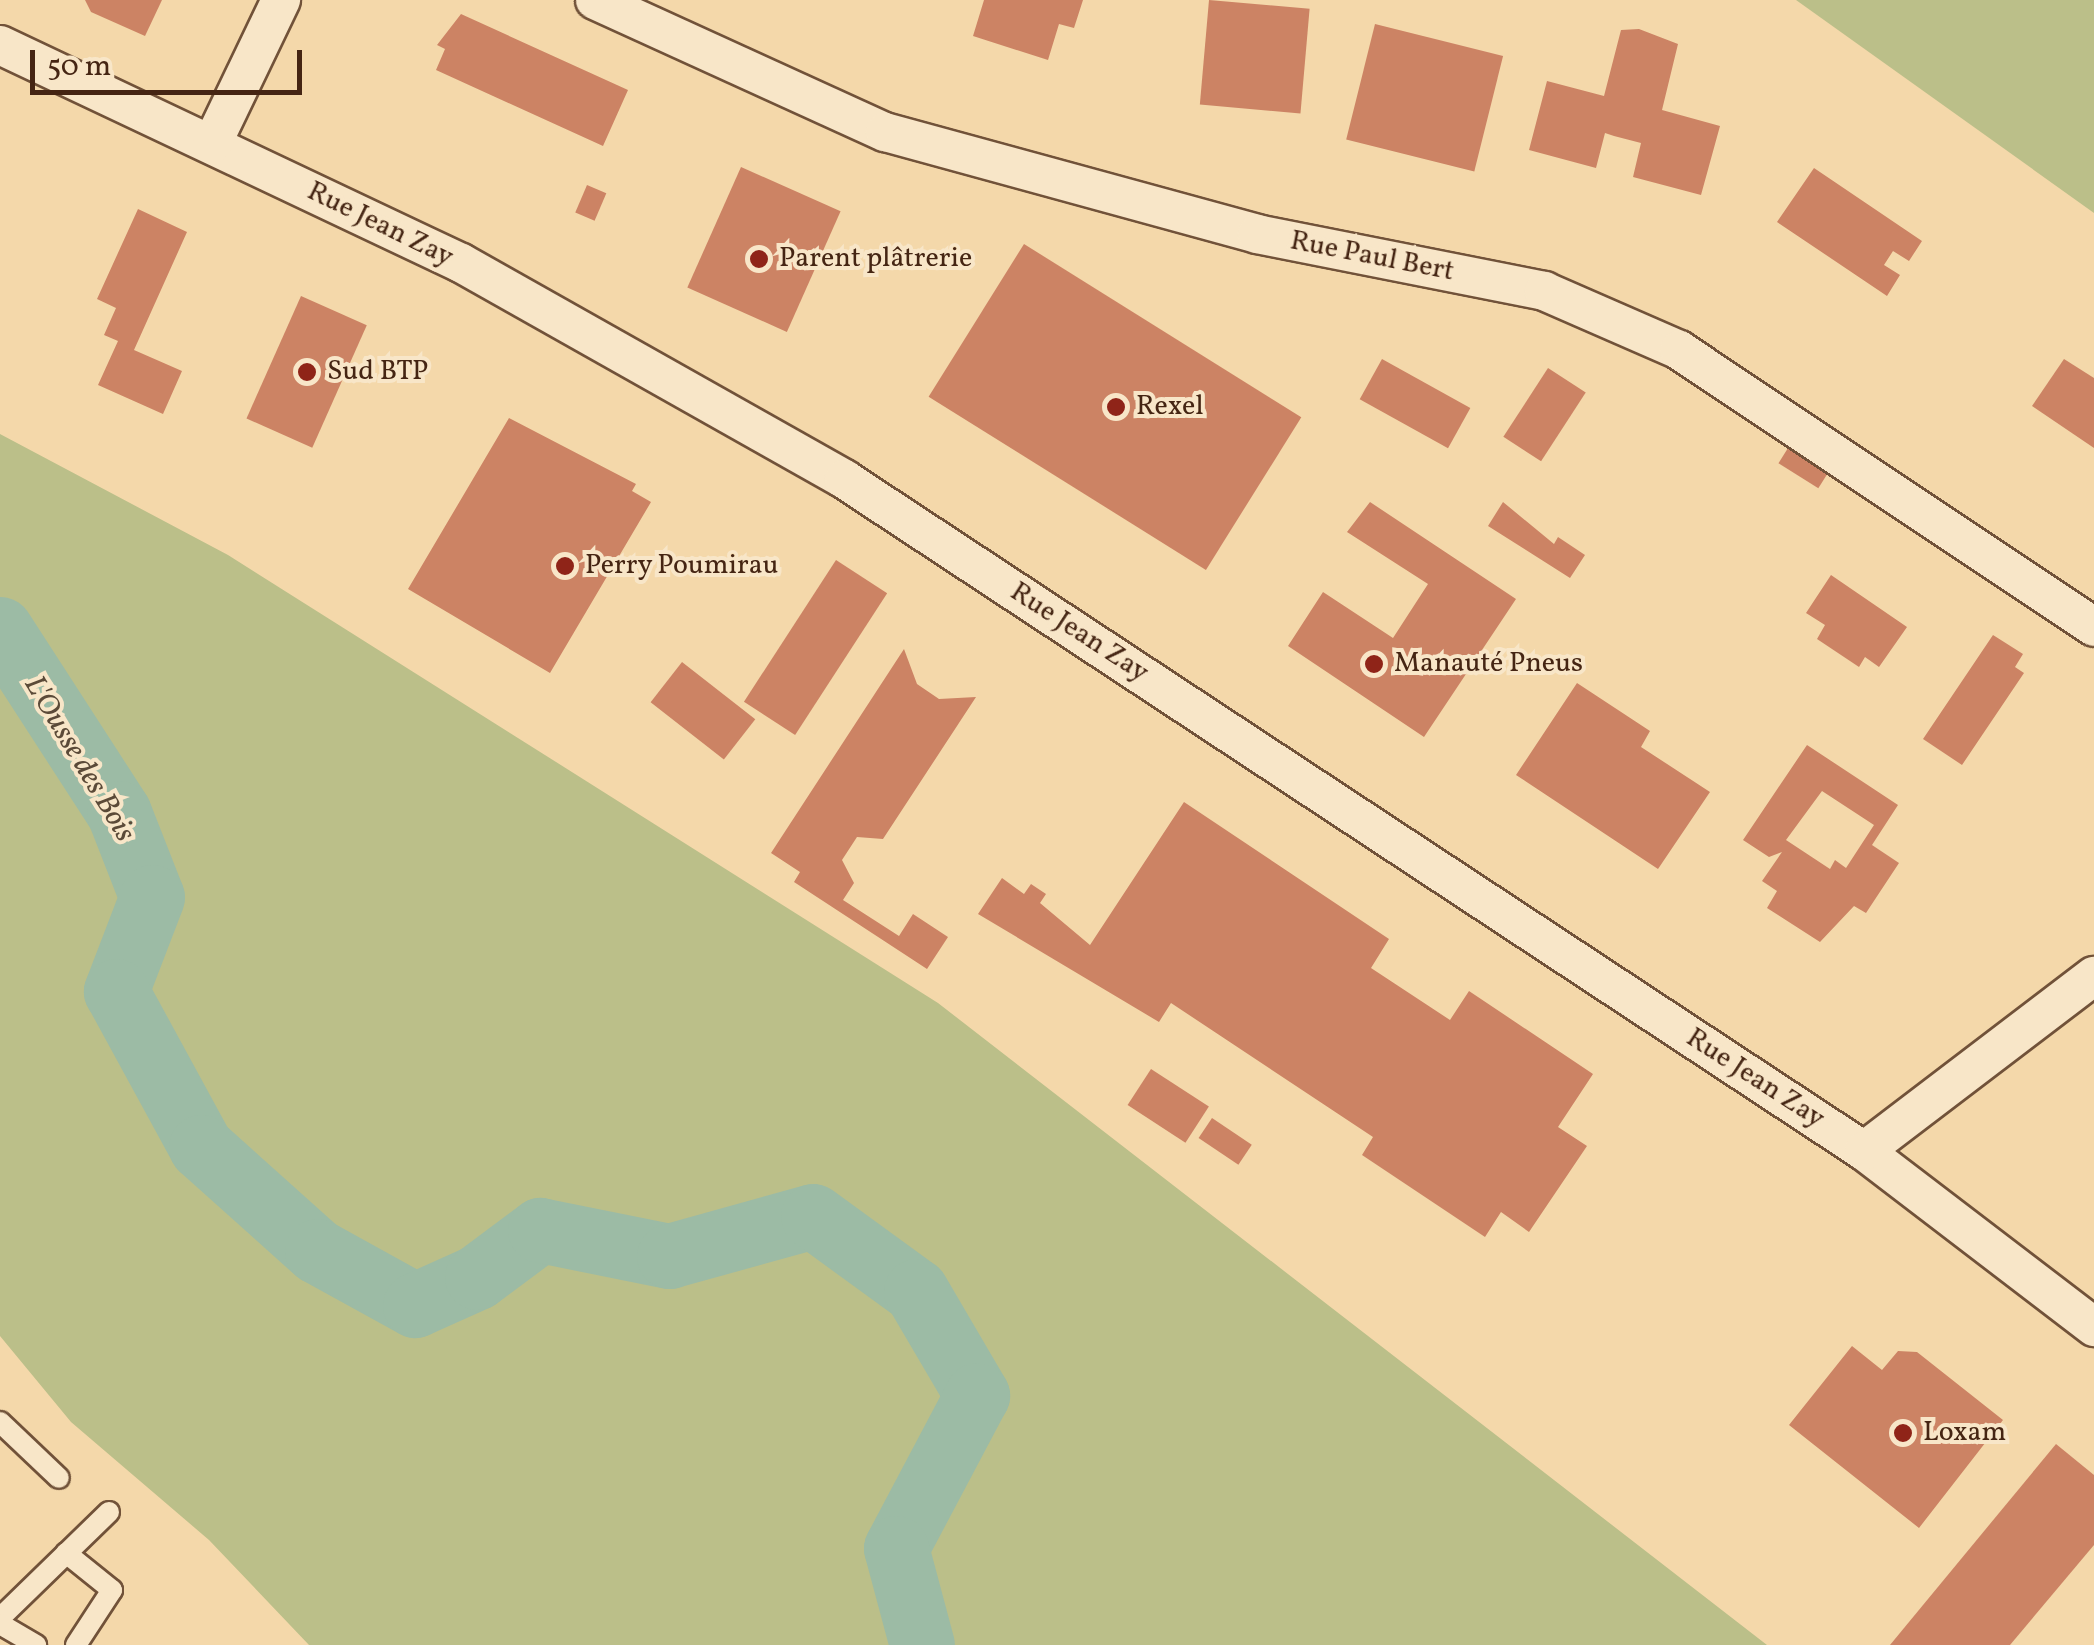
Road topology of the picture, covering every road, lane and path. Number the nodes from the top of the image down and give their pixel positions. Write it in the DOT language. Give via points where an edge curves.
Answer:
graph roads {
  1 [pos="280,0"];
  2 [pos="595,0"];
  3 [pos="0,46"];
  4 [pos="212,144"];
  5 [pos="2094,626"];
  6 [pos="2094,976"];
  7 [pos="1864,1151"];
  8 [pos="2094,1327"];
  9 [pos="0,1422"];
  10 [pos="59,1478"];
  11 [pos="109,1512"];
  12 [pos="66,1554"];
  13 [pos="0,1621"];
  14 [pos="36,1645"];
  15 [pos="76,1645"];
  1 -- 4 [label="street"];
  2 -- 5 [label="street, Rue Paul Bert" via="885,132 1257,234 1544,291 1679,350"];
  3 -- 4 [label="street, Rue Jean Zay"];
  4 -- 7 [label="street, Rue Jean Zay" via="461,263 844,479"];
  6 -- 7 [label="street"];
  7 -- 8 [label="street, Rue Jean Zay"];
  9 -- 10 [label="lane"];
  11 -- 12 [label="lane"];
  12 -- 13 [label="lane"];
  12 -- 15 [label="lane" via="112,1590"];
  13 -- 14 [label="lane"];
}
